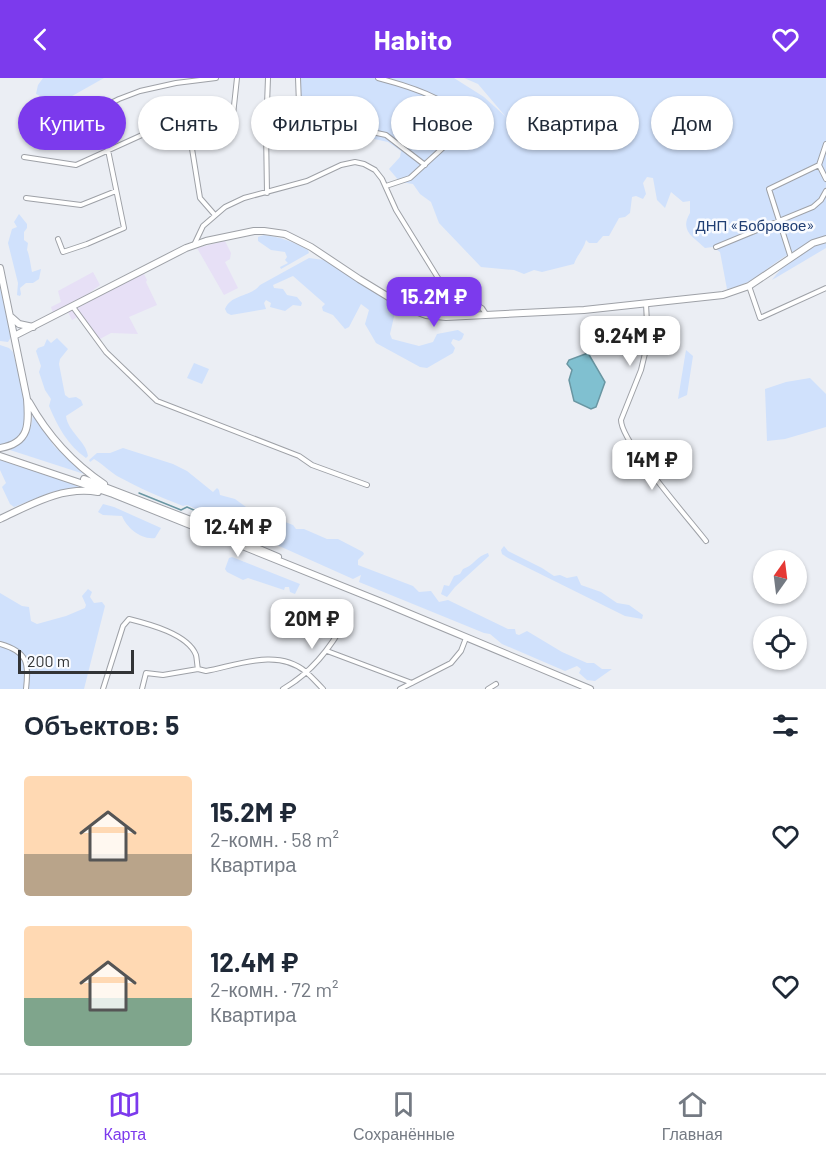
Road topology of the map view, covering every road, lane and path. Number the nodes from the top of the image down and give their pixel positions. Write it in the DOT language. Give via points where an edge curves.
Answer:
graph roads {
  1 [pos="216,78"];
  2 [pos="237,78"];
  3 [pos="268,78"];
  4 [pos="298,78"];
  5 [pos="378,78"];
  6 [pos="126,96"];
  7 [pos="236,96"];
  8 [pos="826,144"];
  9 [pos="108,150"];
  10 [pos="192,150"];
  11 [pos="24,157"];
  12 [pos="425,165"];
  13 [pos="819,165"];
  14 [pos="826,179"];
  15 [pos="386,186"];
  16 [pos="116,190"];
  17 [pos="826,191"];
  18 [pos="267,193"];
  19 [pos="26,198"];
  20 [pos="214,214"];
  21 [pos="780,221"];
  22 [pos="58,239"];
  23 [pos="826,239"];
  24 [pos="194,244"];
  25 [pos="716,248"];
  26 [pos="791,258"];
  27 [pos="0,268"];
  28 [pos="749,286"];
  29 [pos="826,288"];
  30 [pos="646,303"];
  31 [pos="73,307"];
  32 [pos="486,314"];
  33 [pos="10,316"];
  34 [pos="35,326"];
  35 [pos="27,330"];
  36 [pos="14,336"];
  37 [pos="17,348"];
  38 [pos="27,399"];
  39 [pos="0,452"];
  40 [pos="367,485"];
  41 [pos="114,492"];
  42 [pos="0,519"];
  43 [pos="706,541"];
  44 [pos="346,619"];
  45 [pos="466,637"];
  46 [pos="0,644"];
  47 [pos="327,651"];
  48 [pos="198,669"];
  49 [pos="306,671"];
  50 [pos="412,682"];
  51 [pos="496,684"];
  52 [pos="26,689"];
  53 [pos="103,689"];
  54 [pos="142,689"];
  55 [pos="283,689"];
  56 [pos="323,689"];
  57 [pos="400,689"];
  58 [pos="488,689"];
  59 [pos="590,689"];
  1 -- 6 [label="street" via="176,83"];
  2 -- 7 [label="street"];
  3 -- 18 [label="street"];
  4 -- 12 [label="street" via="299,104 307,115 386,135"];
  5 -- 12 [label="street" via="406,85 440,101 458,117 458,134"];
  8 -- 13 [label="street"];
  9 -- 11 [label="street" via="76,165"];
  9 -- 16 [label="street"];
  10 -- 20 [label="street" via="200,198"];
  12 -- 15 [label="street" via="410,178"];
  13 -- 14 [label="street"];
  13 -- 21 [label="street" via="769,189"];
  15 -- 18 [label="street" via="375,170 355,162"];
  15 -- 32 [label="street" via="396,210 438,278"];
  16 -- 19 [label="street" via="81,205"];
  16 -- 22 [label="street" via="124,228 63,252"];
  17 -- 21 [label="street" via="813,207"];
  18 -- 20 [label="street" via="244,198"];
  20 -- 24 [label="street"];
  21 -- 25 [label="street"];
  21 -- 26 [label="street"];
  23 -- 26 [label="main road"];
  24 -- 31 [label="main road"];
  24 -- 32 [label="main road" via="254,231 276,232 304,243 387,296 426,315"];
  26 -- 28 [label="main road"];
  27 -- 33 [label="main road"];
  28 -- 29 [label="street" via="760,318"];
  28 -- 30 [label="main road" via="723,295"];
  30 -- 32 [label="main road"];
  30 -- 43 [label="street" via="648,341 621,426 649,469"];
  31 -- 34 [label="main road"];
  31 -- 40 [label="street" via="106,352 150,396"];
  33 -- 34 [label="main road" via="19,324"];
  33 -- 36 [label="main road"];
  34 -- 35 [label="main road"];
  35 -- 36 [label="main road"];
  35 -- 37 [label="main road"];
  36 -- 37 [label="main road"];
  37 -- 38 [label="main road"];
  38 -- 39 [label="main road" via="26,432"];
  38 -- 41 [label="main road" via="42,426 76,464"];
  39 -- 41 [label="main road"];
  41 -- 42 [label="main road" via="64,492"];
  41 -- 45 [label="main road"];
  44 -- 47 [label="street"];
  45 -- 50 [label="street" via="451,663"];
  45 -- 59 [label="main road"];
  46 -- 52 [label="street" via="21,654 29,667"];
  47 -- 49 [label="street"];
  47 -- 50 [label="street"];
  48 -- 49 [label="street" via="212,670 264,658 289,662"];
  48 -- 53 [label="street" via="196,655 183,640 155,625 129,619 123,626"];
  48 -- 54 [label="street" via="163,675 146,673"];
  49 -- 55 [label="street"];
  49 -- 56 [label="street"];
  50 -- 57 [label="street"];
  51 -- 58 [label="street"];
}
